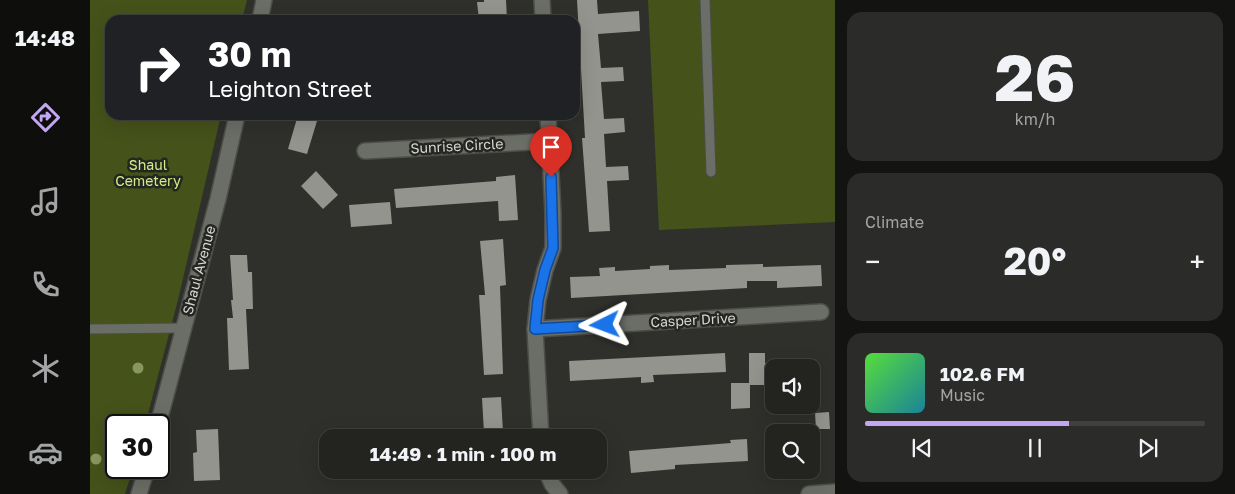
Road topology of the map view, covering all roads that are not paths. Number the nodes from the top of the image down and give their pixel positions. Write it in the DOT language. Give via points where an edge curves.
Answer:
graph roads {
  1 [pos="264,0"];
  2 [pos="542,0"];
  3 [pos="704,0"];
  4 [pos="261,15"];
  5 [pos="543,15"];
  6 [pos="237,120"];
  7 [pos="548,120"];
  8 [pos="549,141"];
  9 [pos="365,151"];
  10 [pos="711,172"];
  11 [pos="821,312"];
  12 [pos="90,328"];
  13 [pos="183,328"];
  14 [pos="535,329"];
  15 [pos="161,414"];
  16 [pos="541,429"];
  17 [pos="143,479"];
  18 [pos="550,479"];
  19 [pos="835,492"];
  20 [pos="139,494"];
  21 [pos="560,494"];
  22 [pos="809,494"];
  1 -- 4 [label="street"];
  2 -- 5 [label="street"];
  3 -- 10 [label="lane"];
  6 -- 13 [label="street, Shaul Avenue"];
  7 -- 8 [label="street"];
  8 -- 9 [label="street, Sunrise Circle"];
  8 -- 14 [label="street" via="553,248 538,300"];
  11 -- 14 [label="street, Casper Drive"];
  12 -- 13 [label="lane"];
  13 -- 15 [label="street, Shaul Avenue"];
  14 -- 16 [label="street"];
  17 -- 20 [label="street"];
  18 -- 21 [label="street"];
  19 -- 22 [label="street"];
}
